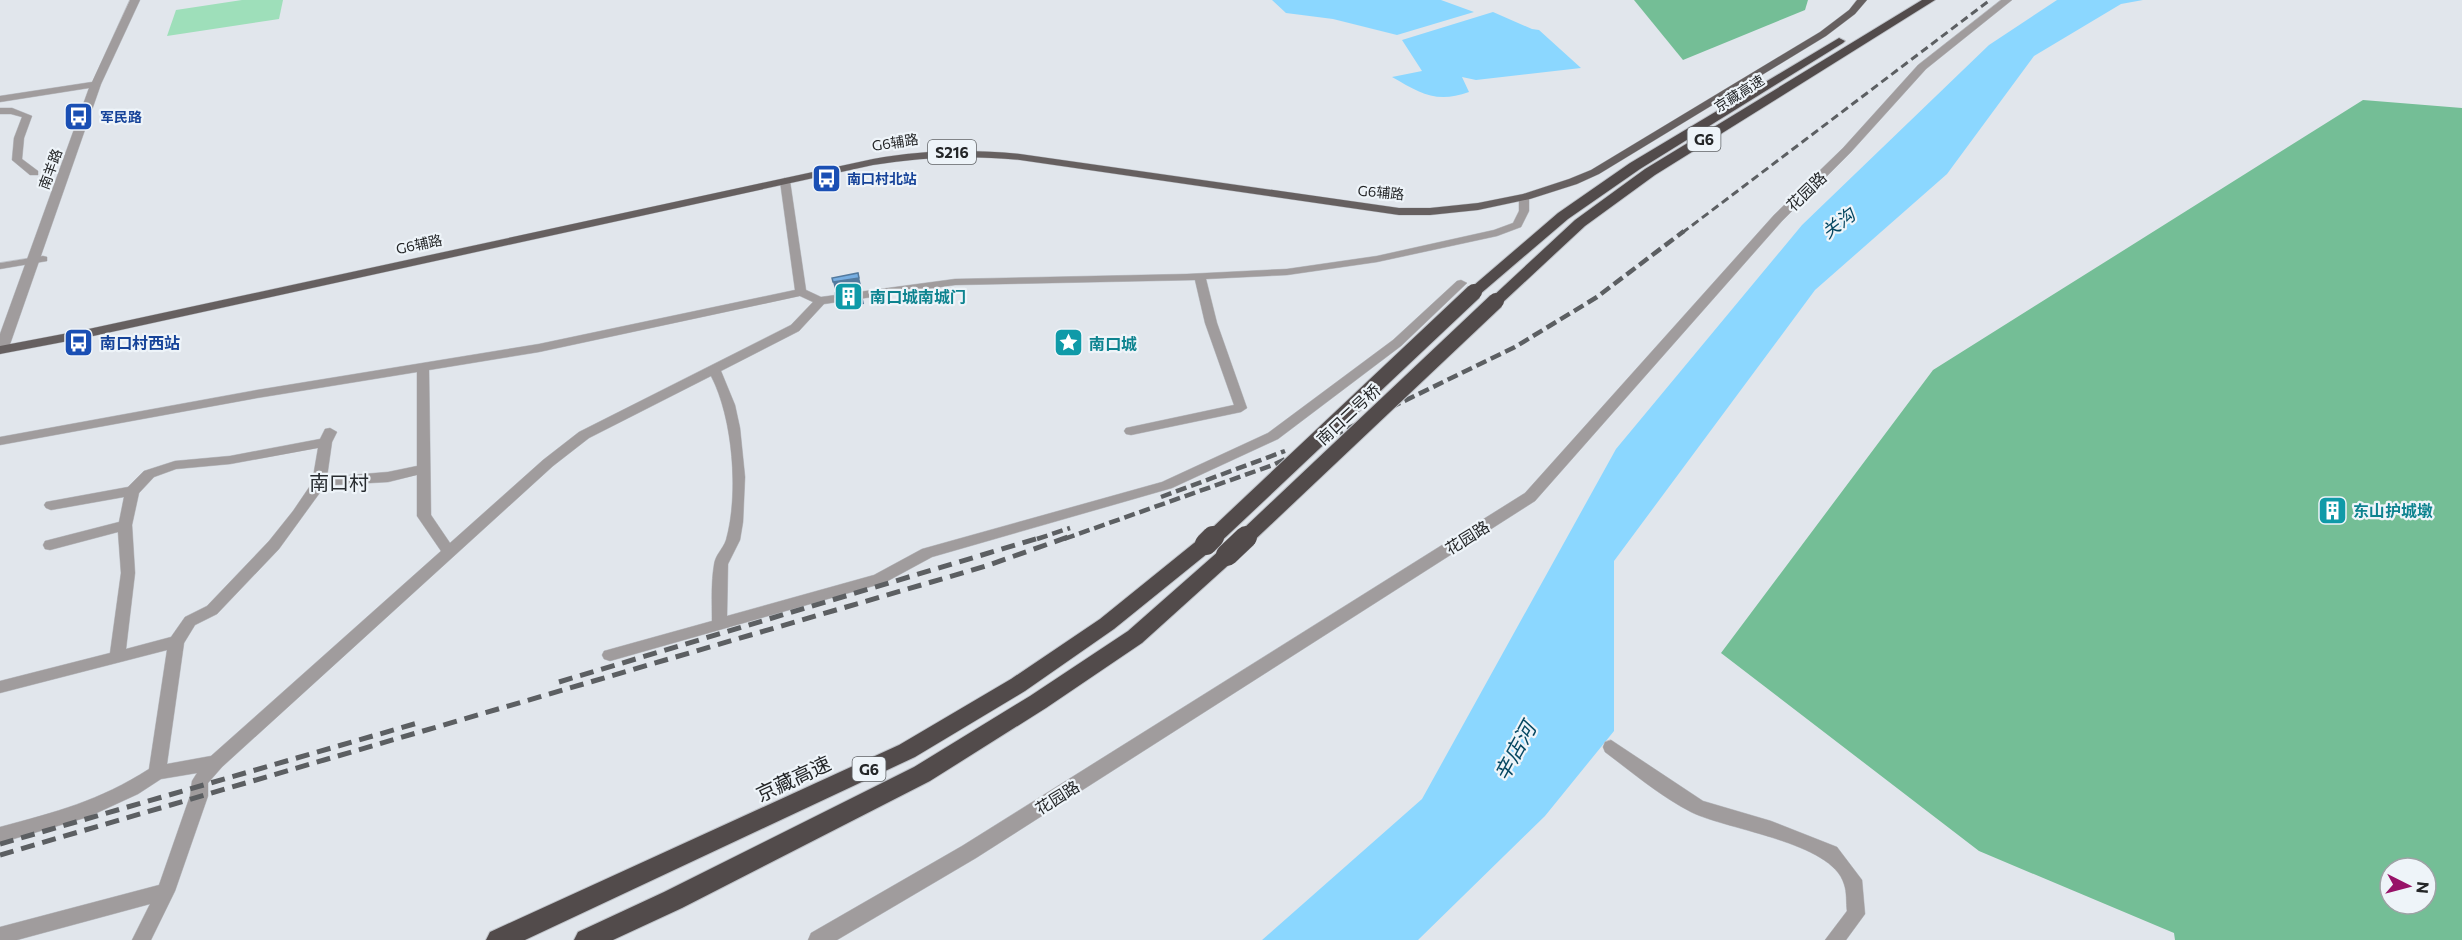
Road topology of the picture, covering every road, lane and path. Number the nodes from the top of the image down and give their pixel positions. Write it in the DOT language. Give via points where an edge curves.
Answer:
graph roads {
  1 [pos="135,0"];
  2 [pos="1862,0"];
  3 [pos="1907,0"];
  4 [pos="1930,0"];
  5 [pos="2007,0"];
  6 [pos="96,84"];
  7 [pos="0,99"];
  8 [pos="0,111"];
  9 [pos="33,173"];
  10 [pos="785,181"];
  11 [pos="1524,196"];
  12 [pos="38,259"];
  13 [pos="0,266"];
  14 [pos="1200,276"];
  15 [pos="1468,288"];
  16 [pos="801,292"];
  17 [pos="820,300"];
  18 [pos="1496,301"];
  19 [pos="1,350"];
  20 [pos="423,366"];
  21 [pos="714,370"];
  22 [pos="1131,431"];
  23 [pos="0,441"];
  24 [pos="423,469"];
  25 [pos="319,484"];
  26 [pos="132,491"];
  27 [pos="51,504"];
  28 [pos="125,525"];
  29 [pos="1206,543"];
  30 [pos="50,545"];
  31 [pos="449,552"];
  32 [pos="719,624"];
  33 [pos="176,642"];
  34 [pos="610,655"];
  35 [pos="117,656"];
  36 [pos="0,687"];
  37 [pos="1611,747"];
  38 [pos="216,762"];
  39 [pos="157,773"];
  40 [pos="0,835"];
  41 [pos="166,891"];
  42 [pos="0,936"];
  43 [pos="141,940"];
  44 [pos="499,940"];
  45 [pos="587,940"];
  46 [pos="818,940"];
  47 [pos="1834,940"];
  1 -- 6 [label="street, 南羊路"];
  2 -- 11 [label="main road, G6辅路 / S216" via="1823,34 1610,164 1570,184"];
  3 -- 15 [label="highway, 南口二号桥" via="1635,166"];
  4 -- 18 [label="highway, 京藏高速 / G6" via="1650,172 1580,223"];
  5 -- 46 [label="street, 花园路" via="1922,67 1847,150 1778,218 1530,497 969,852"];
  6 -- 7 [label="street"];
  6 -- 12 [label="street, 南羊路"];
  8 -- 9 [label="street" via="27,116 17,160"];
  10 -- 11 [label="main road, G6辅路 / S216" via="907,156 958,152 1020,157 1404,212 1458,208"];
  10 -- 16 [label="street"];
  10 -- 19 [label="main road, G6辅路 / S216"];
  11 -- 14 [label="street" via="1524,211 1517,225 1497,233 1377,259 1287,272"];
  12 -- 13 [label="street"];
  12 -- 19 [label="street, 南羊路"];
  14 -- 17 [label="street" via="955,282"];
  14 -- 22 [label="street" via="1240,408"];
  15 -- 29 [label="highway, 南口二号桥 / G6, bridge"];
  15 -- 32 [label="street" via="1273,436 1167,485 927,553 879,579"];
  16 -- 17 [label="street"];
  16 -- 20 [label="street" via="539,348"];
  17 -- 21 [label="street" via="795,328"];
  18 -- 45 [label="highway, 南口二号桥 / G6, bridge" via="1135,637 922,774"];
  20 -- 23 [label="street"];
  20 -- 24 [label="street"];
  21 -- 31 [label="street" via="584,435"];
  21 -- 32 [label="street" via="731,416 740,477 733,541 721,561"];
  24 -- 25 [label="street"];
  24 -- 31 [label="street" via="424,516"];
  25 -- 26 [label="street" via="327,437 230,460 175,465 149,474"];
  25 -- 33 [label="street" via="274,545 212,610 190,621"];
  26 -- 27 [label="street"];
  26 -- 28 [label="street"];
  28 -- 30 [label="street"];
  28 -- 35 [label="street" via="128,573"];
  29 -- 44 [label="highway, 京藏高速 / G6" via="1107,624 1018,685 907,751"];
  31 -- 38 [label="street"];
  32 -- 34 [label="street"];
  33 -- 35 [label="street"];
  33 -- 39 [label="street"];
  35 -- 36 [label="street"];
  37 -- 47 [label="street" via="1698,807 1772,829 1831,853 1853,880 1857,914"];
  38 -- 39 [label="street"];
  38 -- 41 [label="street" via="200,781 199,796"];
  39 -- 40 [label="street" via="82,812"];
  41 -- 42 [label="street"];
  41 -- 43 [label="street"];
}
